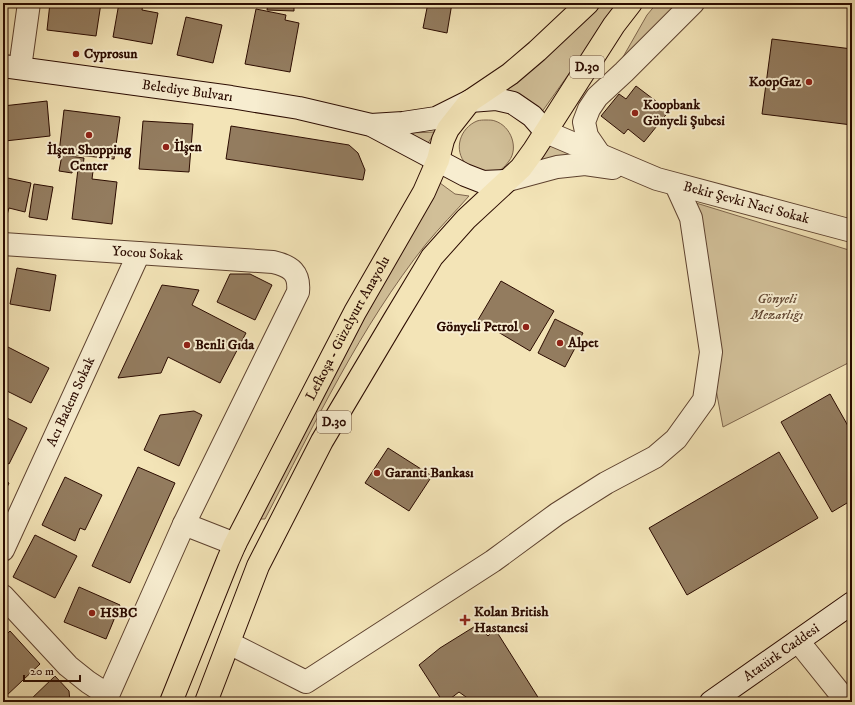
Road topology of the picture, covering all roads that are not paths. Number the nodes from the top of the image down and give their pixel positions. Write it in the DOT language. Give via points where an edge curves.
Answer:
graph roads {
  1 [pos="29,3"];
  2 [pos="588,3"];
  3 [pos="631,3"];
  4 [pos="693,3"];
  5 [pos="11,67"];
  6 [pos="470,101"];
  7 [pos="371,125"];
  8 [pos="546,132"];
  9 [pos="600,155"];
  10 [pos="438,160"];
  11 [pos="642,174"];
  12 [pos="505,181"];
  13 [pos="676,185"];
  14 [pos="852,231"];
  15 [pos="3,244"];
  16 [pos="138,253"];
  17 [pos="184,524"];
  18 [pos="235,544"];
  19 [pos="3,550"];
  20 [pos="3,596"];
  21 [pos="852,603"];
  22 [pos="798,641"];
  23 [pos="229,643"];
  24 [pos="106,698"];
  25 [pos="171,702"];
  26 [pos="206,702"];
  27 [pos="711,702"];
  28 [pos="847,702"];
  1 -- 5 [label="street"];
  2 -- 6 [label="highway, Lefkoşa - Güzelyurt Anayolu / D.30" via="510,74"];
  3 -- 8 [label="highway, D.30" via="614,25"];
  4 -- 9 [label="street" via="597,97 589,109 584,122 588,136"];
  5 -- 7 [label="street, Belediye Bulvarı" via="239,98 299,108"];
  6 -- 7 [label="street, Belediye Bulvarı" via="436,118"];
  6 -- 8 [label="street, Belediye Bulvarı" via="496,99 513,104 532,116"];
  6 -- 10 [label="highway, Lefkoşa - Güzelyurt Anayolu / D.30" via="448,129"];
  7 -- 10 [label="street, Belediye Bulvarı"];
  8 -- 9 [label="street, Bekir Şevki Naci Sokak"];
  8 -- 12 [label="highway, D.30" via="521,168"];
  9 -- 11 [label="street, Bekir Şevki Naci Sokak"];
  10 -- 12 [label="street, Belediye Bulvarı" via="483,182"];
  10 -- 18 [label="highway, Lefkoşa - Güzelyurt Anayolu / D.30" via="424,192 355,312"];
  11 -- 12 [label="street, Bekir Şevki Naci Sokak" via="586,164 557,167"];
  11 -- 13 [label="street, Bekir Şevki Naci Sokak"];
  12 -- 23 [label="highway, D.30" via="432,257 394,320 322,441 258,566"];
  13 -- 14 [label="street, Bekir Şevki Naci Sokak"];
  13 -- 23 [label="street" via="691,218 711,352 704,400 676,439 655,457 556,514 492,561 306,682"];
  15 -- 16 [label="street, Yocou Sokak"];
  16 -- 17 [label="street, Yocou Sokak" via="273,262 291,270 299,285 298,292"];
  16 -- 19 [label="street, Acı Badem Sokak"];
  17 -- 18 [label="street"];
  17 -- 24 [label="street"];
  18 -- 25 [label="highway, Lefkoşa - Güzelyurt Anayolu / D.30"];
  20 -- 24 [label="street" via="68,666"];
  21 -- 22 [label="street, Atatürk Caddesi"];
  22 -- 27 [label="street, Atatürk Caddesi"];
  22 -- 28 [label="street"];
  23 -- 26 [label="highway, D.30"];
}
